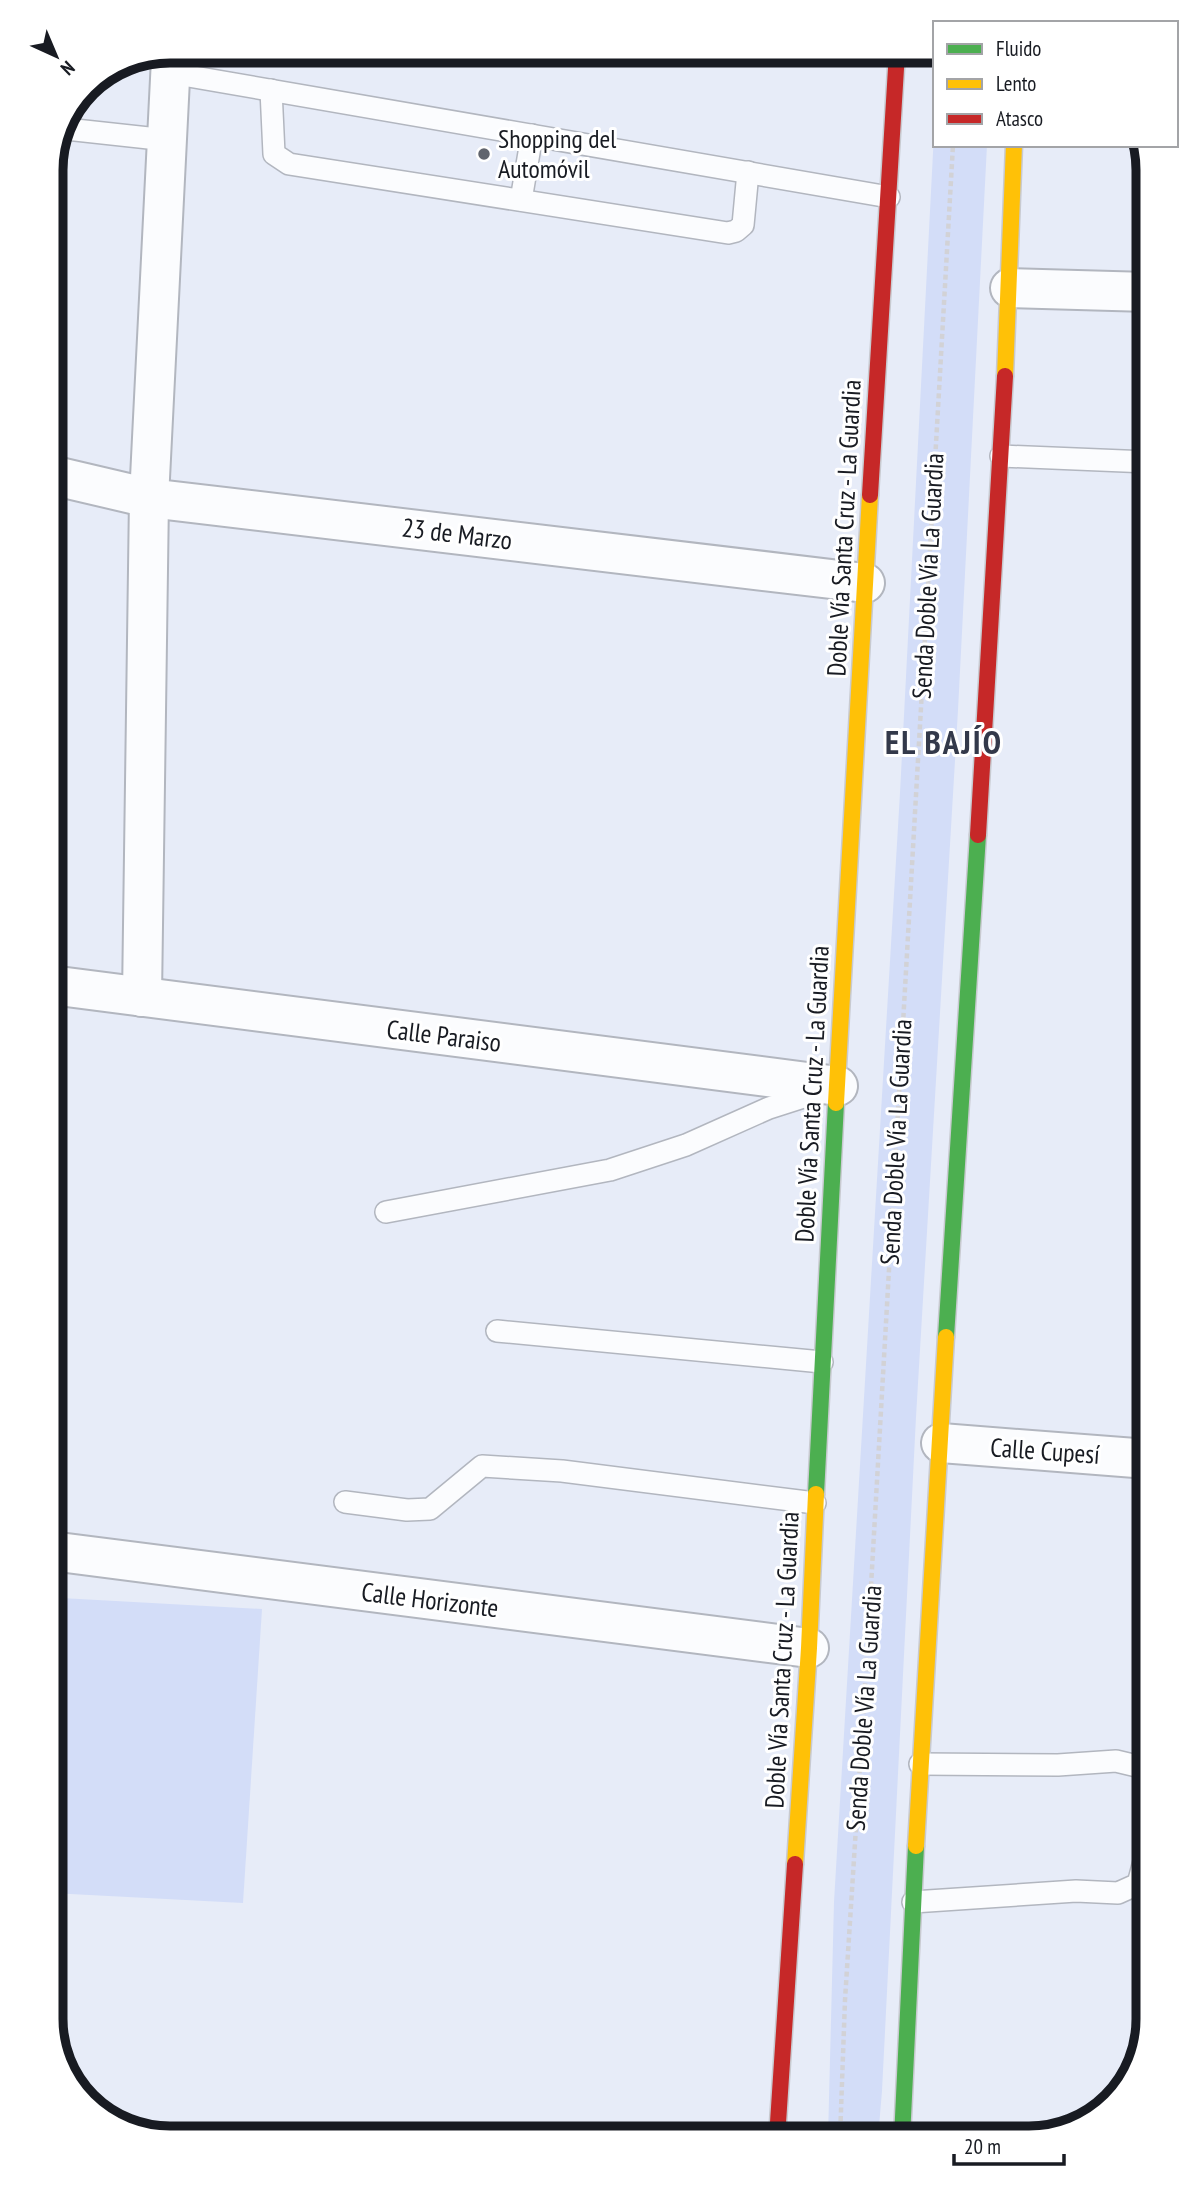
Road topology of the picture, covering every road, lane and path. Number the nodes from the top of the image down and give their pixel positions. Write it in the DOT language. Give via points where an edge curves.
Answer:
graph roads {
  1 [pos="896,63"];
  2 [pos="171,66"];
  3 [pos="271,90"];
  4 [pos="72,130"];
  5 [pos="532,135"];
  6 [pos="167,140"];
  7 [pos="953,147"];
  8 [pos="1014,147"];
  9 [pos="748,172"];
  10 [pos="889,197"];
  11 [pos="521,200"];
  12 [pos="1010,288"];
  13 [pos="1136,292"];
  14 [pos="1001,456"];
  15 [pos="1136,462"];
  16 [pos="63,478"];
  17 [pos="149,498"];
  18 [pos="864,583"];
  19 [pos="63,987"];
  20 [pos="142,997"];
  21 [pos="838,1086"];
  22 [pos="386,1212"];
  23 [pos="496,1331"];
  24 [pos="822,1362"];
  25 [pos="942,1443"];
  26 [pos="1136,1458"];
  27 [pos="345,1502"];
  28 [pos="815,1503"];
  29 [pos="63,1553"];
  30 [pos="809,1648"];
  31 [pos="920,1764"];
  32 [pos="1136,1766"];
  33 [pos="1136,1885"];
  34 [pos="913,1902"];
  35 [pos="778,2126"];
  36 [pos="840,2126"];
  37 [pos="903,2126"];
  1 -- 10 [label="highway, Doble Vía Santa Cruz - La Guardia"];
  2 -- 3 [label="lane"];
  2 -- 6 [label="street"];
  3 -- 5 [label="lane"];
  3 -- 11 [label="lane" via="274,154 289,164"];
  4 -- 6 [label="lane"];
  5 -- 9 [label="lane"];
  5 -- 11 [label="lane"];
  6 -- 17 [label="street"];
  7 -- 36 [label="path, Senda Doble Vía La Guardia"];
  8 -- 12 [label="highway"];
  9 -- 10 [label="lane"];
  9 -- 11 [label="lane" via="743,225 728,233"];
  10 -- 18 [label="highway, Doble Vía Santa Cruz - La Guardia"];
  12 -- 13 [label="street"];
  12 -- 14 [label="highway"];
  14 -- 15 [label="lane"];
  14 -- 25 [label="highway"];
  16 -- 17 [label="street, 23 de Marzo"];
  17 -- 18 [label="street, 23 de Marzo"];
  17 -- 20 [label="street"];
  18 -- 21 [label="highway, Doble Vía Santa Cruz - La Guardia"];
  19 -- 20 [label="street, Calle Paraiso"];
  20 -- 21 [label="street, Calle Paraiso"];
  21 -- 22 [label="lane" via="610,1170"];
  21 -- 24 [label="highway, Doble Vía Santa Cruz - La Guardia"];
  23 -- 24 [label="lane"];
  24 -- 28 [label="highway, Doble Vía Santa Cruz - La Guardia"];
  25 -- 26 [label="street, Calle Cupesí"];
  25 -- 31 [label="highway"];
  27 -- 28 [label="lane" via="407,1510 430,1508 482,1466 562,1471"];
  28 -- 30 [label="highway, Doble Vía Santa Cruz - La Guardia"];
  29 -- 30 [label="street, Calle Horizonte"];
  30 -- 35 [label="highway, Doble Vía Santa Cruz - La Guardia"];
  31 -- 32 [label="lane" via="1116,1761"];
  31 -- 34 [label="highway"];
  33 -- 34 [label="lane" via="1118,1893 1076,1891"];
  34 -- 37 [label="highway"];
}
